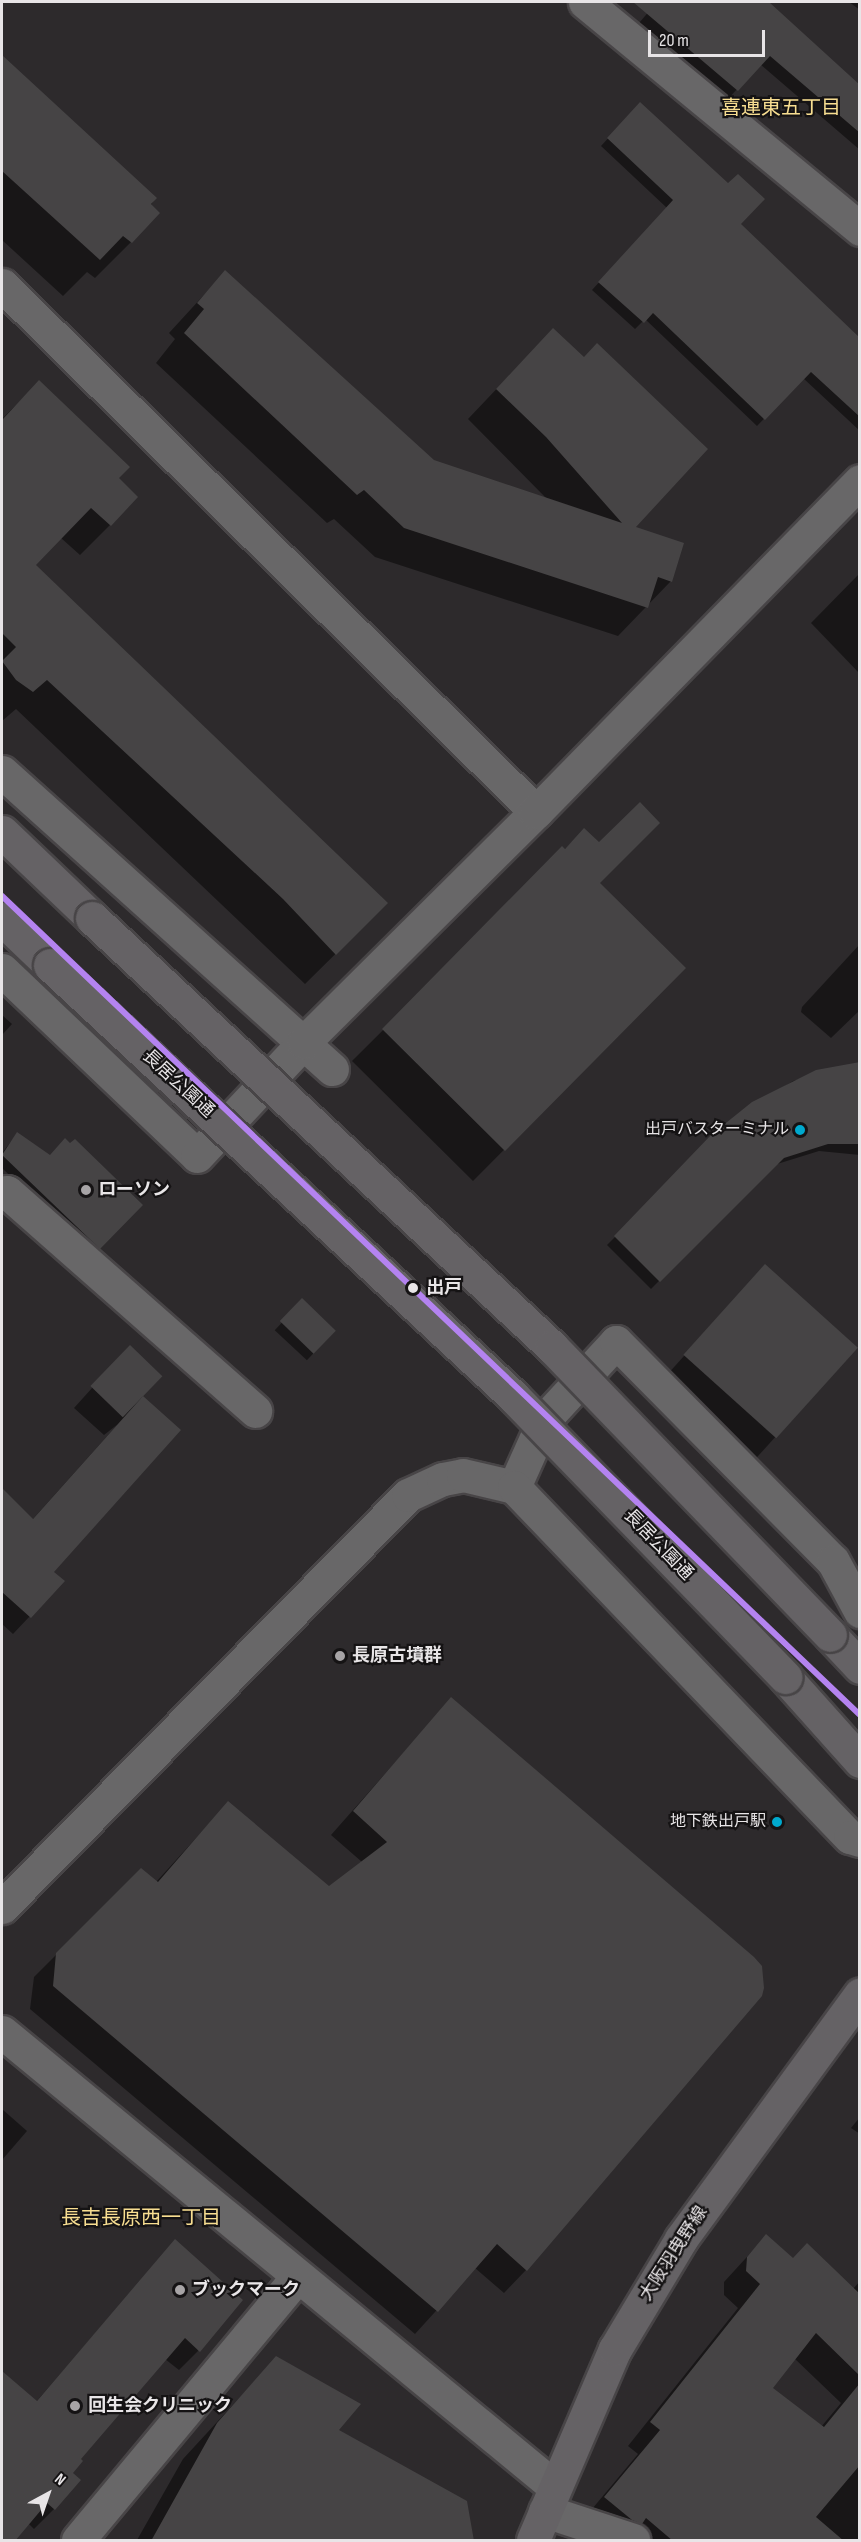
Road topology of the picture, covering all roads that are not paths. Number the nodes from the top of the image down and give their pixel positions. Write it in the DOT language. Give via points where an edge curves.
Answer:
graph roads {
  1 [pos="585,2"];
  2 [pos="860,229"];
  3 [pos="2,285"];
  4 [pos="860,481"];
  5 [pos="2,772"];
  6 [pos="536,812"];
  7 [pos="2,832"];
  8 [pos="2,920"];
  9 [pos="2,970"];
  10 [pos="304,1042"];
  11 [pos="332,1069"];
  12 [pos="2,1194"];
  13 [pos="255,1411"];
  14 [pos="514,1487"];
  15 [pos="860,1611"];
  16 [pos="860,1667"];
  17 [pos="860,1761"];
  18 [pos="860,1840"];
  19 [pos="2,1908"];
  20 [pos="860,1994"];
  21 [pos="2,2032"];
  22 [pos="297,2277"];
  23 [pos="550,2499"];
  24 [pos="78,2541"];
  25 [pos="533,2541"];
  26 [pos="633,2541"];
  1 -- 2 [label="street"];
  3 -- 6 [label="street"];
  4 -- 6 [label="street"];
  5 -- 10 [label="street"];
  6 -- 10 [label="street"];
  7 -- 16 [label="main road, bridge" via="552,1347"];
  8 -- 17 [label="main road, 長居公園通, bridge" via="514,1397"];
  9 -- 10 [label="street" via="197,1156"];
  10 -- 11 [label="street"];
  12 -- 13 [label="street" via="7,1192"];
  14 -- 15 [label="street" via="544,1420 616,1342 833,1561"];
  14 -- 18 [label="street" via="850,1837"];
  14 -- 19 [label="street" via="463,1475 443,1479 408,1495"];
  20 -- 23 [label="main road, 大阪羽曳野線" via="681,2239 615,2349"];
  21 -- 22 [label="street"];
  22 -- 23 [label="street"];
  22 -- 24 [label="street"];
  23 -- 25 [label="main road, 大阪羽曳野線"];
  23 -- 26 [label="street"];
}
